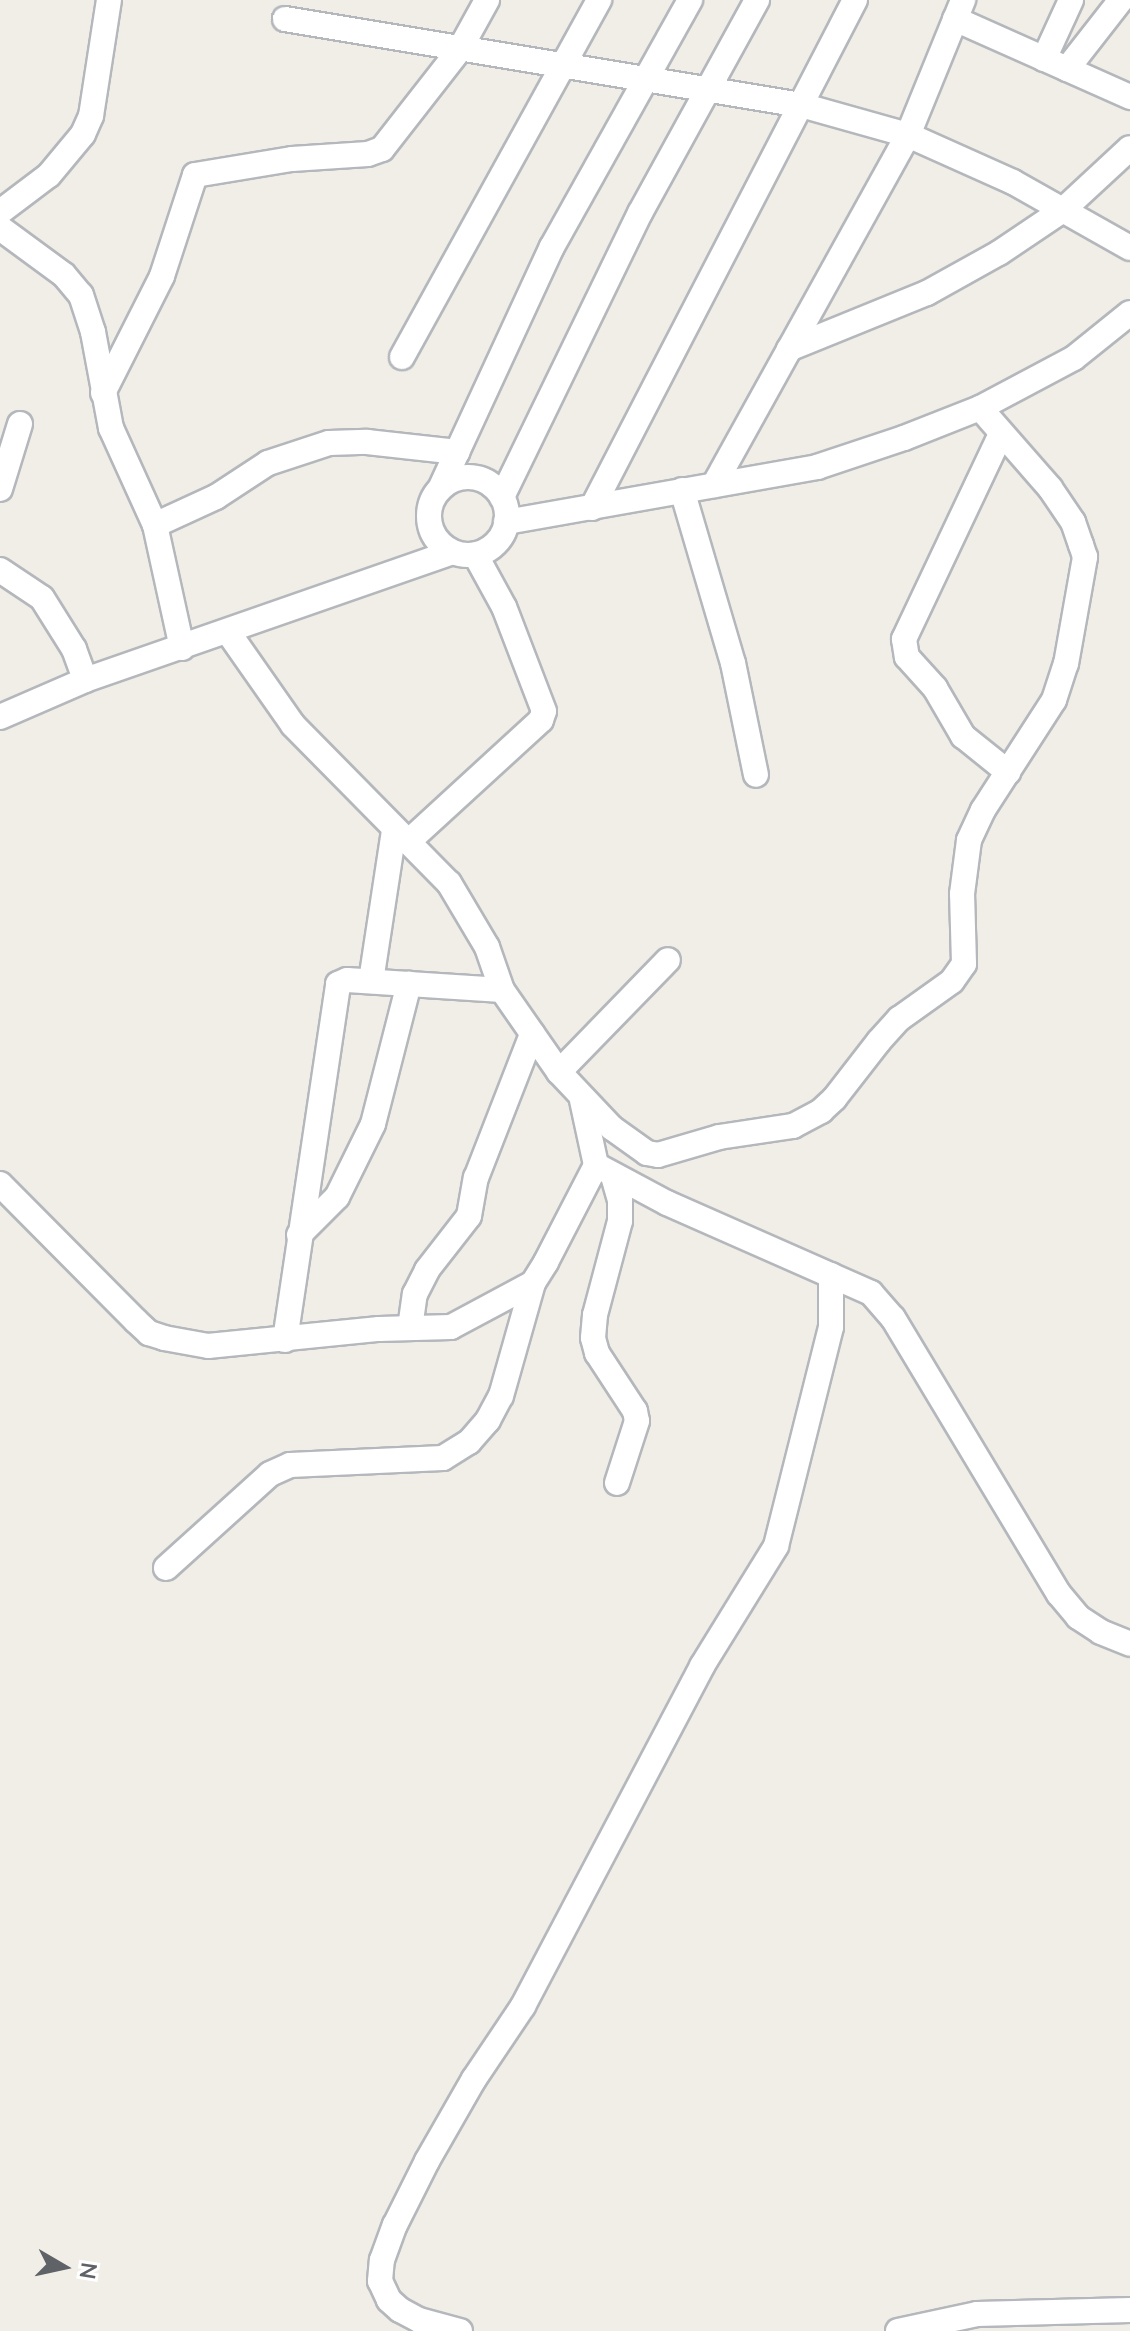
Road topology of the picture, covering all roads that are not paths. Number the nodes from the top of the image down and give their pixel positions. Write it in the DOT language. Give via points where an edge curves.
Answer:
graph roads {
  1 [pos="109,0"];
  2 [pos="487,0"];
  3 [pos="599,0"];
  4 [pos="690,0"];
  5 [pos="757,0"];
  6 [pos="855,0"];
  7 [pos="1071,0"];
  8 [pos="1121,0"];
  9 [pos="959,10"];
  10 [pos="285,19"];
  11 [pos="460,49"];
  12 [pos="1044,59"];
  13 [pos="564,65"];
  14 [pos="1067,69"];
  15 [pos="646,80"];
  16 [pos="712,88"];
  17 [pos="1130,97"];
  18 [pos="801,105"];
  19 [pos="908,135"];
  20 [pos="1130,148"];
  21 [pos="1063,210"];
  22 [pos="0,212"];
  23 [pos="0,228"];
  24 [pos="1130,248"];
  25 [pos="1130,313"];
  26 [pos="789,349"];
  27 [pos="402,357"];
  28 [pos="103,393"];
  29 [pos="980,408"];
  30 [pos="20,424"];
  31 [pos="1001,434"];
  32 [pos="457,452"];
  33 [pos="714,485"];
  34 [pos="0,489"];
  35 [pos="440,489"];
  36 [pos="682,490"];
  37 [pos="502,497"];
  38 [pos="592,508"];
  39 [pos="506,522"];
  40 [pos="155,525"];
  41 [pos="464,553"];
  42 [pos="0,570"];
  43 [pos="228,632"];
  44 [pos="182,648"];
  45 [pos="85,680"];
  46 [pos="0,717"];
  47 [pos="1008,772"];
  48 [pos="756,775"];
  49 [pos="401,836"];
  50 [pos="668,960"];
  51 [pos="371,981"];
  52 [pos="409,984"];
  53 [pos="502,990"];
  54 [pos="532,1034"];
  55 [pos="559,1072"];
  56 [pos="582,1100"];
  57 [pos="604,1170"];
  58 [pos="0,1184"];
  59 [pos="299,1235"];
  60 [pos="831,1275"];
  61 [pos="533,1283"];
  62 [pos="410,1328"];
  63 [pos="285,1340"];
  64 [pos="617,1483"];
  65 [pos="166,1568"];
  66 [pos="1130,1644"];
  67 [pos="1130,2310"];
  68 [pos="460,2331"];
  69 [pos="898,2331"];
  1 -- 22 [label="street" via="91,116 83,134 49,175"];
  2 -- 11 [label="street"];
  3 -- 13 [label="street"];
  4 -- 15 [label="street"];
  5 -- 16 [label="street"];
  6 -- 18 [label="street"];
  7 -- 12 [label="street"];
  8 -- 14 [label="street"];
  9 -- 12 [label="street"];
  9 -- 19 [label="street"];
  10 -- 11 [label="street"];
  11 -- 13 [label="street"];
  11 -- 28 [label="street" via="382,149 195,175 162,276"];
  12 -- 14 [label="street"];
  13 -- 15 [label="street"];
  13 -- 27 [label="street"];
  14 -- 17 [label="street"];
  15 -- 16 [label="street"];
  15 -- 32 [label="street" via="552,247"];
  16 -- 18 [label="street"];
  16 -- 37 [label="street" via="640,213"];
  18 -- 19 [label="street"];
  18 -- 38 [label="street"];
  19 -- 21 [label="street"];
  19 -- 26 [label="street"];
  20 -- 21 [label="street"];
  21 -- 24 [label="street"];
  21 -- 26 [label="street" via="927,293"];
  23 -- 28 [label="street" via="54,267 81,295"];
  25 -- 29 [label="street" via="1074,358"];
  26 -- 33 [label="street"];
  28 -- 40 [label="street" via="111,428"];
  29 -- 31 [label="street"];
  29 -- 33 [label="street" via="817,467"];
  30 -- 34 [label="street"];
  31 -- 47 [label="street" via="1050,488 1073,522 1085,557 1069,651 1054,700"];
  31 -- 47 [label="street" via="904,639 907,657 935,688 963,736"];
  32 -- 35 [label="street"];
  32 -- 40 [label="street" via="329,443 268,463 216,497"];
  33 -- 36 [label="street"];
  35 -- 37 [label="street" via="466,477 493,486"];
  35 -- 41 [label="street" via="429,516 432,531"];
  36 -- 38 [label="street"];
  36 -- 48 [label="street" via="733,663"];
  37 -- 39 [label="street"];
  38 -- 39 [label="street"];
  39 -- 41 [label="street" via="496,543"];
  40 -- 44 [label="street"];
  41 -- 43 [label="street"];
  41 -- 49 [label="street" via="504,607 544,711 541,720"];
  42 -- 45 [label="street" via="42,598 74,649"];
  43 -- 44 [label="street"];
  43 -- 49 [label="street" via="293,725"];
  44 -- 45 [label="street"];
  45 -- 46 [label="street"];
  47 -- 56 [label="street" via="969,840 962,894 964,964 952,981 899,1019 821,1111 793,1126 719,1137 658,1155 632,1144"];
  49 -- 51 [label="street"];
  49 -- 53 [label="street" via="449,883 470,913"];
  50 -- 55 [label="street"];
  51 -- 52 [label="street"];
  51 -- 59 [label="street" via="338,984"];
  52 -- 53 [label="street"];
  52 -- 59 [label="street" via="373,1124 337,1197"];
  53 -- 54 [label="street"];
  54 -- 55 [label="street"];
  54 -- 62 [label="street" via="476,1178 469,1216 427,1270 415,1294"];
  55 -- 56 [label="street"];
  56 -- 57 [label="street"];
  57 -- 60 [label="street"];
  57 -- 61 [label="street"];
  57 -- 64 [label="street" via="620,1200 620,1221 593,1338 637,1421"];
  58 -- 63 [label="street" via="149,1333 208,1346"];
  59 -- 63 [label="street"];
  60 -- 66 [label="street" via="871,1293 893,1318 1059,1594 1078,1617"];
  60 -- 68 [label="street" via="831,1327 776,1546 702,1666 523,2006 427,2161 382,2260 380,2281 389,2300 419,2320"];
  61 -- 62 [label="street" via="451,1327"];
  61 -- 65 [label="street" via="501,1396 469,1442 443,1458 290,1465 270,1474"];
  62 -- 63 [label="street"];
  67 -- 69 [label="street" via="977,2314"];
}
